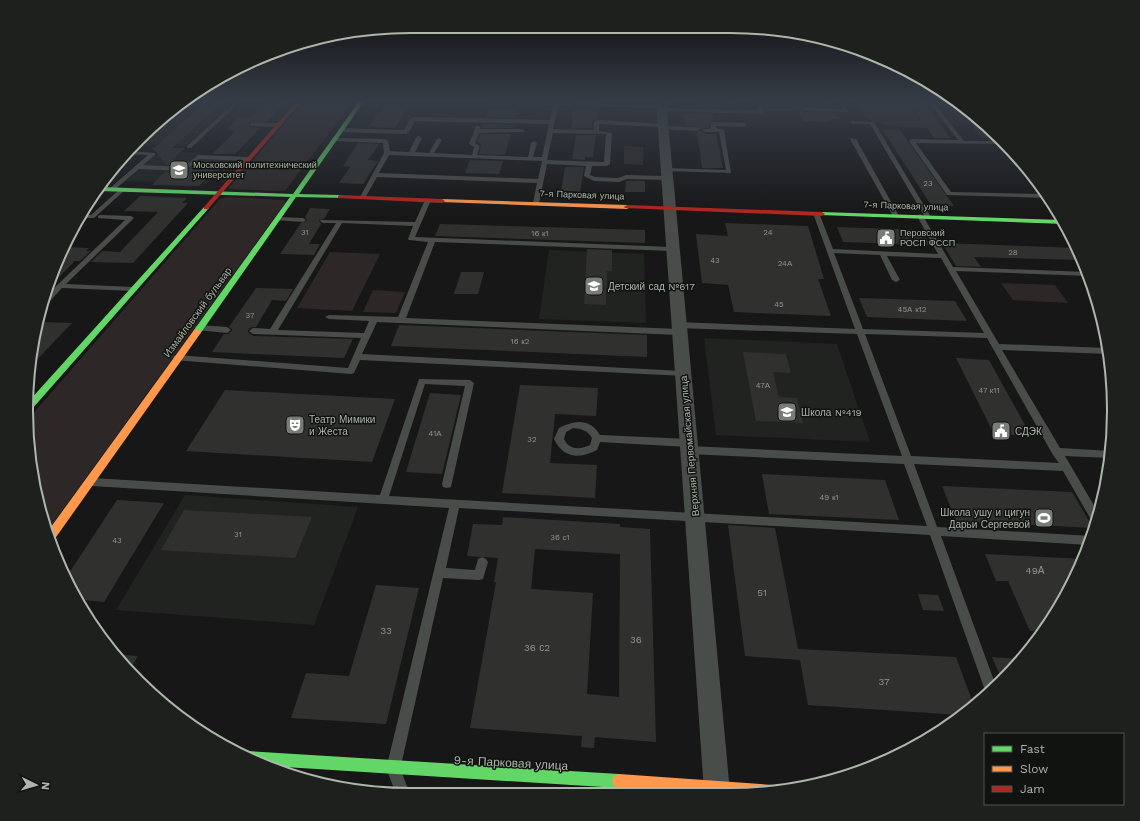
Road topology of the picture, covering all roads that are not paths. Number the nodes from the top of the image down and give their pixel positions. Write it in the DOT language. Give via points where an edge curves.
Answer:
graph roads {
  1 [pos="198,138"];
  2 [pos="267,138"];
  3 [pos="419,138"];
  4 [pos="474,138"];
  5 [pos="548,138"];
  6 [pos="609,138"];
  7 [pos="665,138"];
  8 [pos="722,138"];
  9 [pos="881,138"];
  10 [pos="959,138"];
  11 [pos="335,139"];
  12 [pos="853,139"];
  13 [pos="438,140"];
  14 [pos="962,142"];
  15 [pos="534,143"];
  16 [pos="995,143"];
  17 [pos="189,147"];
  18 [pos="135,153"];
  19 [pos="387,153"];
  20 [pos="411,154"];
  21 [pos="431,154"];
  22 [pos="474,156"];
  23 [pos="530,158"];
  24 [pos="249,159"];
  25 [pos="544,160"];
  26 [pos="589,164"];
  27 [pos="138,167"];
  28 [pos="667,174"];
  29 [pos="375,175"];
  30 [pos="540,180"];
  31 [pos="105,189"];
  32 [pos="111,190"];
  33 [pos="126,190"];
  34 [pos="218,193"];
  35 [pos="294,195"];
  36 [pos="1039,196"];
  37 [pos="363,197"];
  38 [pos="428,200"];
  39 [pos="536,203"];
  40 [pos="670,207"];
  41 [pos="816,213"];
  42 [pos="896,216"];
  43 [pos="924,216"];
  44 [pos="87,217"];
  45 [pos="277,220"];
  46 [pos="303,220"];
  47 [pos="323,221"];
  48 [pos="340,221"];
  49 [pos="1056,222"];
  50 [pos="418,224"];
  51 [pos="432,240"];
  52 [pos="672,249"];
  53 [pos="830,252"];
  54 [pos="883,254"];
  55 [pos="943,256"];
  56 [pos="951,269"];
  57 [pos="1081,274"];
  58 [pos="896,280"];
  59 [pos="60,286"];
  60 [pos="133,289"];
  61 [pos="51,295"];
  62 [pos="329,317"];
  63 [pos="374,319"];
  64 [pos="401,320"];
  65 [pos="199,328"];
  66 [pos="678,329"];
  67 [pos="227,330"];
  68 [pos="253,331"];
  69 [pos="273,331"];
  70 [pos="860,332"];
  71 [pos="367,336"];
  72 [pos="991,336"];
  73 [pos="997,347"];
  74 [pos="1102,352"];
  75 [pos="357,357"];
  76 [pos="177,358"];
  77 [pos="682,374"];
  78 [pos="33,402"];
  79 [pos="597,438"];
  80 [pos="689,447"];
  81 [pos="1056,452"];
  82 [pos="1104,454"];
  83 [pos="908,460"];
  84 [pos="1065,467"];
  85 [pos="89,482"];
  86 [pos="447,484"];
  87 [pos="384,500"];
  88 [pos="455,504"];
  89 [pos="1093,513"];
  90 [pos="695,518"];
  91 [pos="933,531"];
  92 [pos="53,532"];
  93 [pos="1084,540"];
  94 [pos="482,562"];
  95 [pos="439,573"];
  96 [pos="988,684"];
  97 [pos="267,759"];
  98 [pos="393,768"];
  99 [pos="401,788"];
  100 [pos="688,788"];
  101 [pos="717,788"];
  1 -- 17 [label="lane"];
  2 -- 24 [label="street"];
  3 -- 20 [label="lane"];
  4 -- 22 [label="lane" via="472,144 477,146"];
  5 -- 25 [label="lane"];
  6 -- 26 [label="lane" via="607,164"];
  7 -- 28 [label="street, Верхняя Первомайская улица"];
  8 -- 28 [label="lane" via="729,172"];
  9 -- 43 [label="lane"];
  10 -- 14 [label="lane"];
  11 -- 19 [label="lane" via="385,141"];
  11 -- 35 [label="street, Измайловский бульвар"];
  12 -- 42 [label="lane"];
  13 -- 21 [label="lane"];
  14 -- 16 [label="lane"];
  14 -- 36 [label="lane" via="912,141 949,194"];
  15 -- 23 [label="lane"];
  18 -- 27 [label="lane" via="153,154"];
  19 -- 20 [label="lane"];
  19 -- 29 [label="lane"];
  20 -- 21 [label="lane"];
  21 -- 22 [label="lane"];
  22 -- 23 [label="lane"];
  23 -- 25 [label="lane"];
  24 -- 27 [label="lane" via="198,157 185,169"];
  24 -- 34 [label="street"];
  25 -- 26 [label="lane"];
  25 -- 30 [label="lane"];
  26 -- 28 [label="lane" via="587,176 594,179 619,180 626,177"];
  27 -- 32 [label="lane"];
  28 -- 40 [label="street, Верхняя Первомайская улица"];
  29 -- 30 [label="lane"];
  29 -- 37 [label="lane"];
  30 -- 39 [label="lane"];
  31 -- 32 [label="street, 7-я Парковая улица"];
  32 -- 33 [label="street, 7-я Парковая улица"];
  33 -- 34 [label="street, 7-я Парковая улица"];
  33 -- 44 [label="lane" via="92,217"];
  33 -- 59 [label="lane" via="100,217 131,218"];
  34 -- 35 [label="street, 7-я Парковая улица"];
  34 -- 60 [label="street"];
  35 -- 37 [label="street, 7-я Парковая улица"];
  35 -- 45 [label="street, Измайловский бульвар"];
  37 -- 38 [label="street, 7-я Парковая улица"];
  38 -- 39 [label="street, 7-я Парковая улица"];
  38 -- 50 [label="lane"];
  39 -- 40 [label="street, 7-я Парковая улица"];
  40 -- 41 [label="street, 7-я Парковая улица"];
  40 -- 52 [label="street, Верхняя Первомайская улица"];
  41 -- 42 [label="street, 7-я Парковая улица"];
  41 -- 53 [label="lane"];
  42 -- 43 [label="street, 7-я Парковая улица"];
  43 -- 49 [label="street, 7-я Парковая улица"];
  43 -- 55 [label="lane"];
  45 -- 46 [label="lane"];
  45 -- 65 [label="street, Измайловский бульвар"];
  47 -- 48 [label="lane"];
  48 -- 50 [label="lane"];
  48 -- 69 [label="lane"];
  50 -- 51 [label="lane" via="411,239"];
  51 -- 52 [label="lane"];
  51 -- 64 [label="lane"];
  52 -- 66 [label="street, Верхняя Первомайская улица"];
  53 -- 54 [label="lane"];
  53 -- 70 [label="lane"];
  54 -- 55 [label="lane"];
  54 -- 58 [label="lane"];
  55 -- 56 [label="lane"];
  56 -- 57 [label="lane"];
  56 -- 72 [label="lane"];
  59 -- 60 [label="lane"];
  59 -- 61 [label="lane"];
  60 -- 78 [label="street"];
  62 -- 63 [label="lane"];
  63 -- 64 [label="lane"];
  63 -- 71 [label="lane"];
  64 -- 66 [label="lane"];
  65 -- 67 [label="lane"];
  65 -- 76 [label="street, Измайловский бульвар"];
  66 -- 70 [label="lane"];
  66 -- 77 [label="street, Верхняя Первомайская улица"];
  68 -- 69 [label="lane"];
  69 -- 71 [label="lane"];
  70 -- 72 [label="lane"];
  70 -- 83 [label="lane"];
  71 -- 75 [label="lane"];
  72 -- 73 [label="lane"];
  73 -- 74 [label="lane"];
  73 -- 81 [label="lane"];
  75 -- 76 [label="lane" via="351,371"];
  75 -- 77 [label="lane"];
  76 -- 85 [label="street, Измайловский бульвар"];
  77 -- 80 [label="street, Верхняя Первомайская улица"];
  79 -- 80 [label="lane"];
  80 -- 83 [label="lane"];
  80 -- 90 [label="street, Верхняя Первомайская улица"];
  81 -- 82 [label="lane"];
  81 -- 84 [label="lane"];
  83 -- 84 [label="lane"];
  83 -- 91 [label="lane"];
  84 -- 89 [label="lane"];
  85 -- 87 [label="lane"];
  85 -- 92 [label="street, Измайловский бульвар"];
  86 -- 87 [label="lane" via="470,383 422,381"];
  87 -- 88 [label="lane"];
  88 -- 90 [label="lane"];
  88 -- 95 [label="lane"];
  90 -- 91 [label="lane"];
  90 -- 101 [label="street, Верхняя Первомайская улица"];
  91 -- 93 [label="lane"];
  91 -- 96 [label="lane"];
  94 -- 95 [label="lane" via="479,575"];
  95 -- 98 [label="lane"];
  97 -- 98 [label="street, 9-я Парковая улица"];
  98 -- 99 [label="lane"];
  98 -- 100 [label="street, 9-я Парковая улица"];
}
